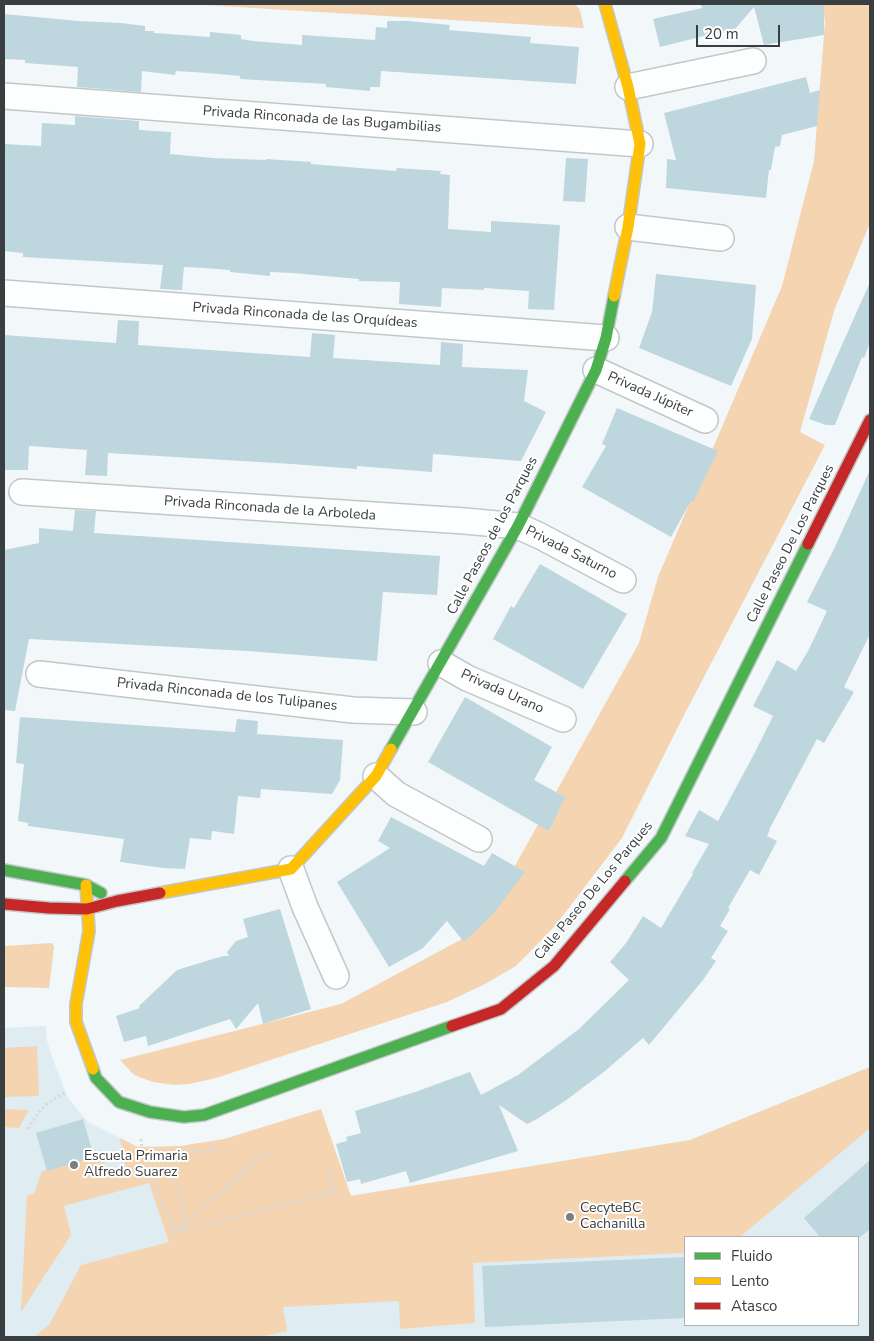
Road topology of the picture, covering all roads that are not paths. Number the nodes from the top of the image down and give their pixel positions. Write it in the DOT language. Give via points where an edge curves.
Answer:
graph roads {
  1 [pos="605,4"];
  2 [pos="753,61"];
  3 [pos="628,87"];
  4 [pos="4,96"];
  5 [pos="640,144"];
  6 [pos="628,227"];
  7 [pos="721,238"];
  8 [pos="4,293"];
  9 [pos="606,338"];
  10 [pos="596,370"];
  11 [pos="705,420"];
  12 [pos="870,420"];
  13 [pos="22,492"];
  14 [pos="518,526"];
  15 [pos="623,580"];
  16 [pos="441,663"];
  17 [pos="40,674"];
  18 [pos="414,712"];
  19 [pos="563,719"];
  20 [pos="376,776"];
  21 [pos="479,839"];
  22 [pos="4,870"];
  23 [pos="290,870"];
  24 [pos="86,885"];
  25 [pos="117,901"];
  26 [pos="4,904"];
  27 [pos="87,908"];
  28 [pos="336,976"];
  1 -- 3 [label="street, Calle Paseos de los Parques"];
  2 -- 3 [label="street"];
  3 -- 5 [label="street, Calle Paseos de los Parques"];
  4 -- 5 [label="street, Privada Rinconada de las Bugambilias"];
  5 -- 6 [label="street, Calle Paseos de los Parques"];
  6 -- 7 [label="street"];
  6 -- 9 [label="street, Calle Paseos de los Parques"];
  8 -- 9 [label="street, Privada Rinconada de las Orquídeas"];
  9 -- 10 [label="street, Calle Paseos de los Parques"];
  10 -- 11 [label="street, Privada Júpiter"];
  10 -- 14 [label="street, Calle Paseos de los Parques"];
  12 -- 27 [label="street, Calle Paseo De Los Parques" via="661,838 554,966 501,1008 204,1115 184,1117 150,1112 119,1102 96,1078 76,1022 76,1004 89,931"];
  13 -- 14 [label="street, Privada Rinconada de la Arboleda"];
  14 -- 15 [label="street, Privada Saturno"];
  14 -- 16 [label="street, Calle Paseos de los Parques"];
  16 -- 18 [label="street, Calle Paseos de los Parques"];
  16 -- 19 [label="street, Privada Urano" via="467,678"];
  17 -- 18 [label="street, Privada Rinconada de los Tulipanes" via="353,710"];
  18 -- 20 [label="street, Calle Paseos de los Parques"];
  20 -- 21 [label="street" via="396,794"];
  20 -- 23 [label="street, Calle Paseos de los Parques"];
  22 -- 24 [label="street"];
  23 -- 25 [label="street"];
  23 -- 28 [label="street"];
  24 -- 25 [label="street"];
  24 -- 27 [label="street, Calle Paseo De Los Parques"];
  25 -- 27 [label="street"];
  26 -- 27 [label="street"];
}
